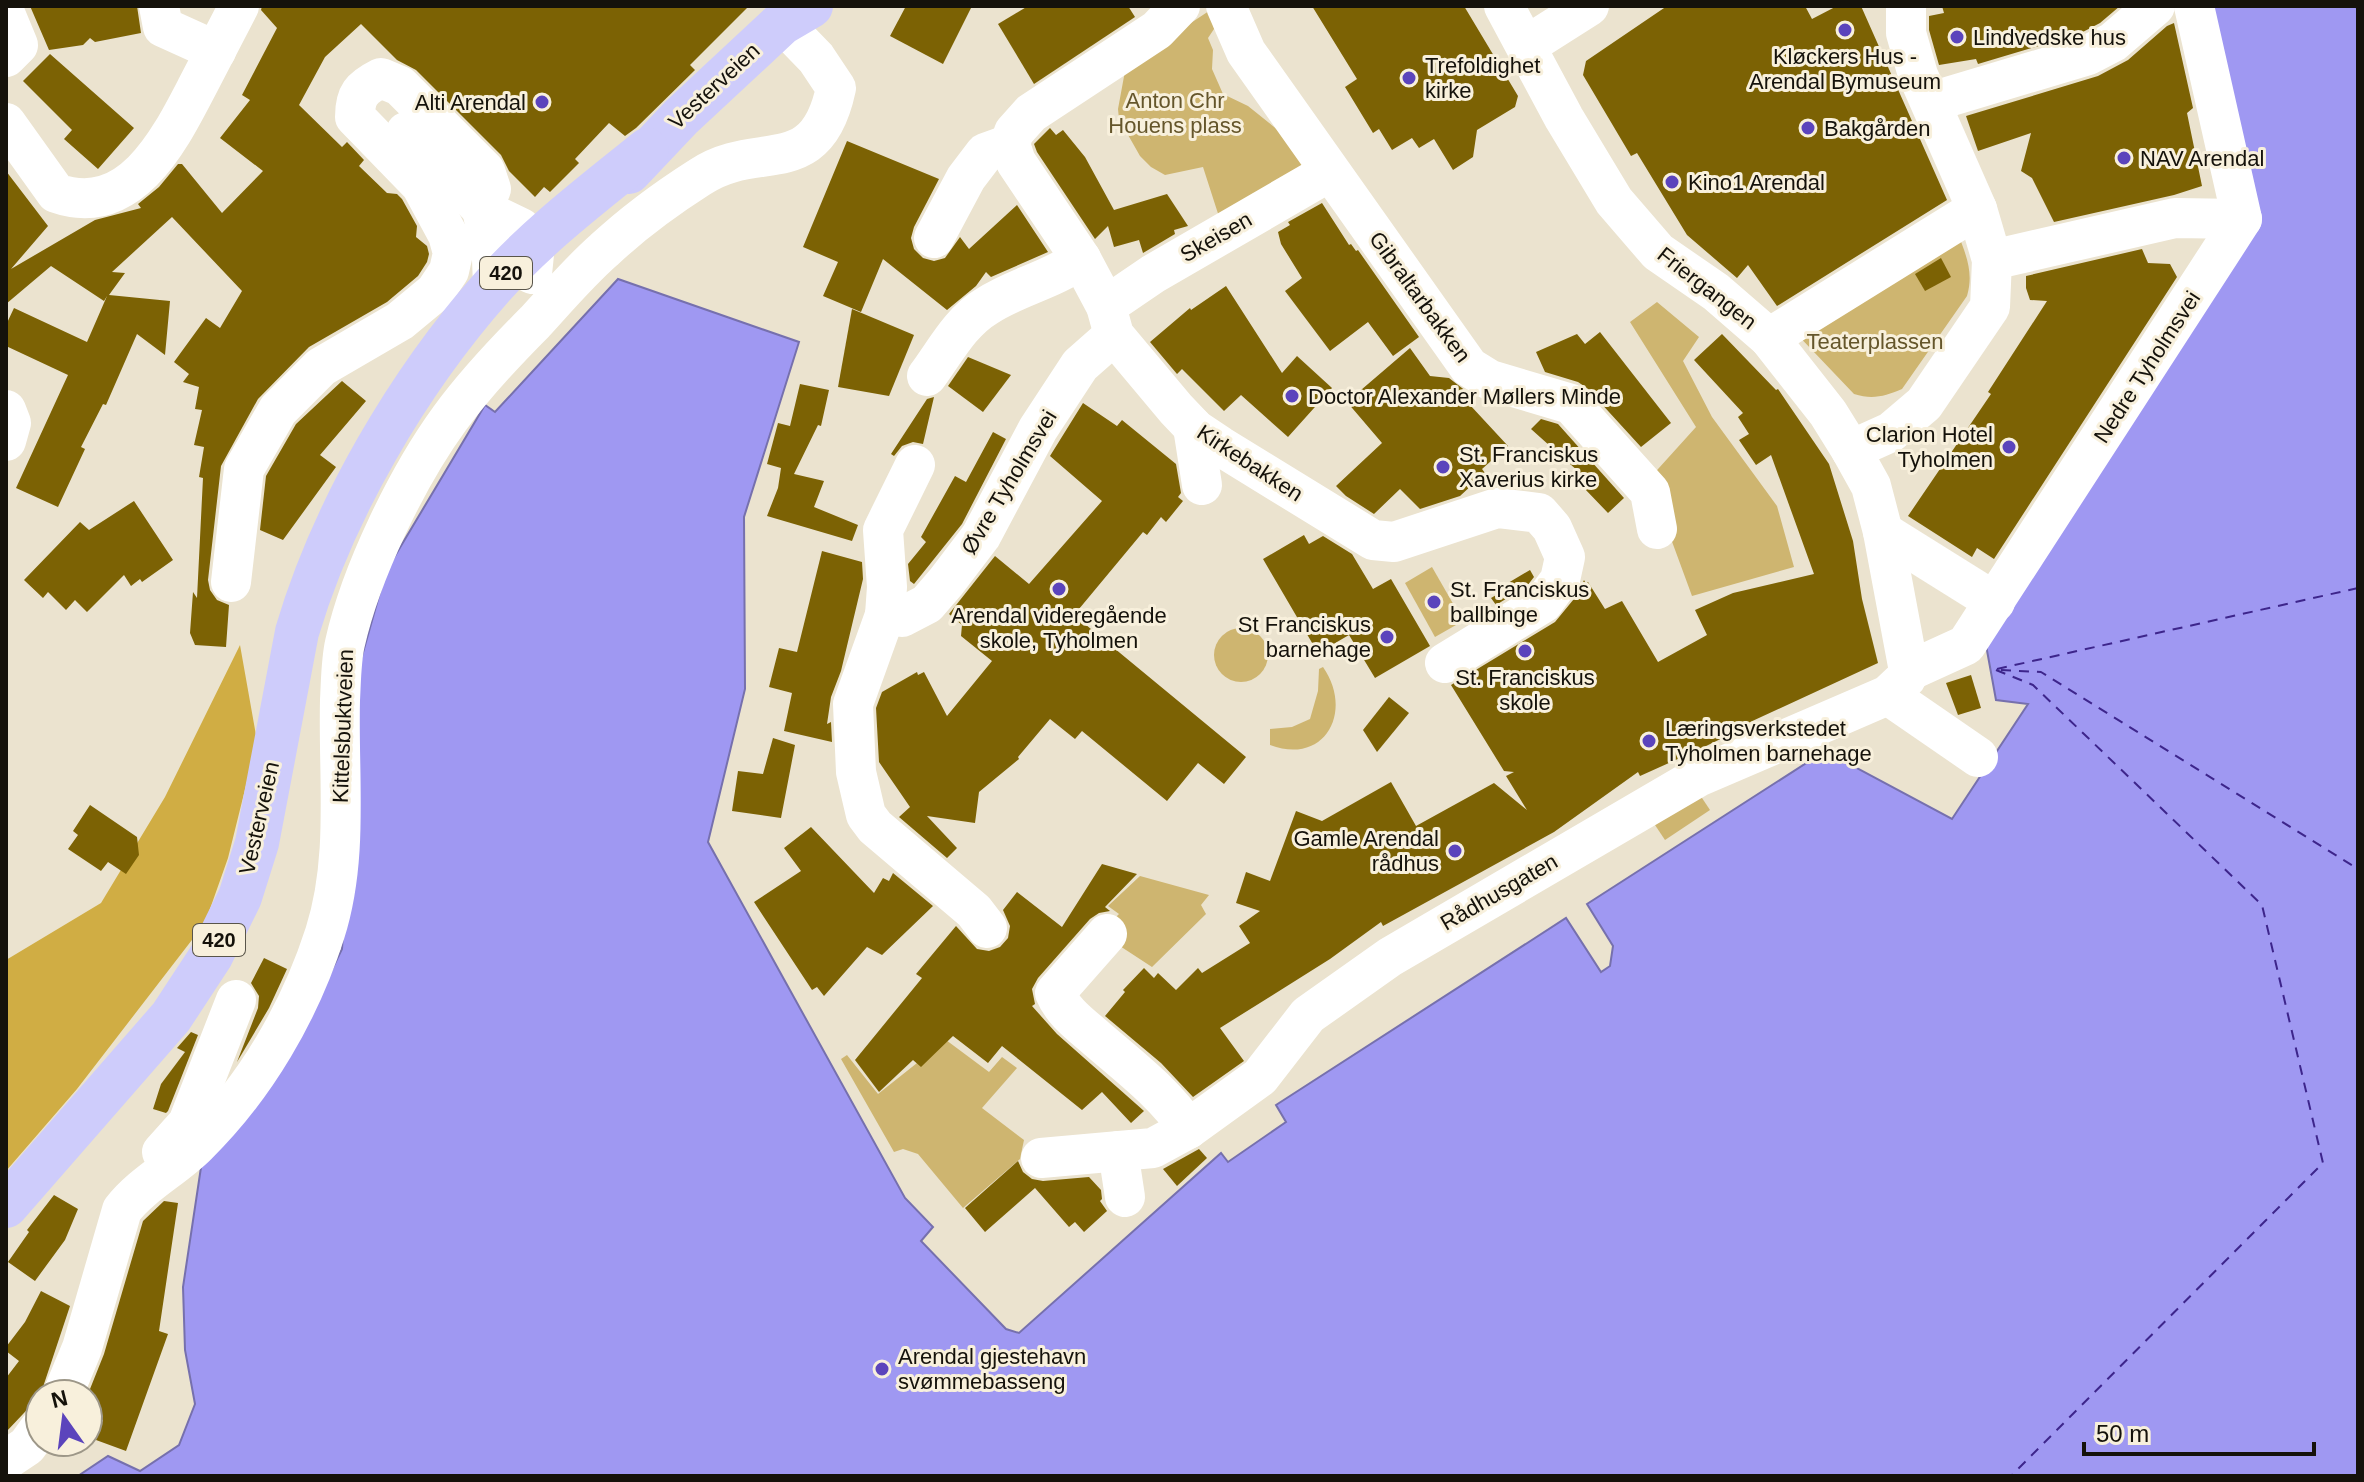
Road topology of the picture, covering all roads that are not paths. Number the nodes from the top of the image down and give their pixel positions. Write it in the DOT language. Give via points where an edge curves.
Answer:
graph roads {
  1 [pos="159,6"];
  2 [pos="239,6"];
  3 [pos="1180,6"];
  4 [pos="1226,6"];
  5 [pos="1504,6"];
  6 [pos="1589,6"];
  7 [pos="1906,6"];
  8 [pos="2155,6"];
  9 [pos="2194,6"];
  10 [pos="795,12"];
  11 [pos="6,16"];
  12 [pos="1526,46"];
  13 [pos="216,51"];
  14 [pos="6,57"];
  15 [pos="369,95"];
  16 [pos="1931,102"];
  17 [pos="8,131"];
  18 [pos="1010,144"];
  19 [pos="1329,172"];
  20 [pos="482,209"];
  21 [pos="1977,209"];
  22 [pos="2242,219"];
  23 [pos="934,238"];
  24 [pos="1081,259"];
  25 [pos="1992,260"];
  26 [pos="520,268"];
  27 [pos="1110,320"];
  28 [pos="1769,338"];
  29 [pos="927,376"];
  30 [pos="6,410"];
  31 [pos="1193,427"];
  32 [pos="6,441"];
  33 [pos="1851,450"];
  34 [pos="915,465"];
  35 [pos="1202,485"];
  36 [pos="1657,529"];
  37 [pos="1883,532"];
  38 [pos="231,582"];
  39 [pos="1995,602"];
  40 [pos="885,615"];
  41 [pos="1445,663"];
  42 [pos="1898,683"];
  43 [pos="1978,757"];
  44 [pos="987,928"];
  45 [pos="1107,934"];
  46 [pos="236,1000"];
  47 [pos="1188,1129"];
  48 [pos="1118,1151"];
  49 [pos="1041,1158"];
  50 [pos="1125,1197"];
  51 [pos="6,1206"];
  52 [pos="98,1287"];
  53 [pos="70,1378"];
  54 [pos="24,1448"];
  55 [pos="6,1460"];
  1 -- 13 [label="street" via="163,27"];
  2 -- 13 [label="street"];
  3 -- 18 [label="street" via="1157,30 1031,113"];
  4 -- 19 [label="street, Gibraltarbakken" via="1246,52"];
  5 -- 12 [label="street, Friergangen"];
  6 -- 12 [label="street"];
  7 -- 16 [label="street" via="1911,53"];
  8 -- 16 [label="street" via="2113,42 2088,55"];
  9 -- 22 [label="street"];
  10 -- 26 [label="main road, Vesterveien / 420" via="647,150 584,223"];
  10 -- 52 [label="street, Kittelsbuktveien" via="836,88 824,125 791,153 730,163 702,175 614,240 450,419 398,505 344,645 336,883 315,960 279,1040 244,1091 189,1152 122,1210"];
  11 -- 14 [label="street" via="18,45"];
  12 -- 28 [label="street, Friergangen" via="1614,201 1658,252"];
  13 -- 17 [label="street" via="169,140 143,172 95,199 56,193"];
  15 -- 20 [label="street"];
  16 -- 21 [label="street"];
  18 -- 23 [label="street" via="985,153"];
  18 -- 24 [label="street, Kirkebakken" via="1016,162"];
  19 -- 27 [label="street, Skeisen" via="1153,274"];
  19 -- 36 [label="street, Gibraltarbakken" via="1469,367 1490,380 1571,404 1650,492"];
  20 -- 26 [label="street" via="492,259"];
  20 -- 26 [label="street" via="521,228"];
  20 -- 38 [label="street" via="491,189 485,171 400,86 381,78 363,88 355,99 355,117 421,185 448,235 453,253 449,271 435,292 400,321 321,367 278,410 244,469"];
  21 -- 25 [label="street"];
  21 -- 28 [label="street"];
  22 -- 25 [label="street" via="2175,218"];
  22 -- 39 [label="street, Nedre Tyholmsvei"];
  24 -- 27 [label="street, Kirkebakken"];
  24 -- 29 [label="street" via="986,306 966,322"];
  25 -- 33 [label="street" via="1990,307 1924,404 1891,432"];
  26 -- 51 [label="main road, Vesterveien / 420" via="395,422 327,547 297,632 257,843 240,897 211,956 171,1017"];
  27 -- 31 [label="street, Kirkebakken"];
  27 -- 40 [label="street, Øvre Tyholmsvei" via="1038,429 981,536 946,582 927,604 902,617"];
  28 -- 33 [label="street, Friergangen"];
  30 -- 32 [label="street" via="11,423"];
  31 -- 35 [label="street"];
  31 -- 41 [label="street, Kirkebakken" via="1373,540 1394,542 1497,508 1539,513 1565,557 1560,580 1543,603"];
  33 -- 37 [label="street, Friergangen" via="1871,486"];
  34 -- 40 [label="street" via="883,530"];
  37 -- 39 [label="street"];
  37 -- 42 [label="street, Friergangen"];
  39 -- 42 [label="street, Nedre Tyholmsvei" via="1966,645"];
  40 -- 44 [label="street" via="853,704 856,772 866,815"];
  42 -- 43 [label="street"];
  42 -- 47 [label="street, Rådhusgaten" via="1698,777 1390,957 1308,1015 1260,1077"];
  45 -- 47 [label="street" via="1055,993 1061,1007"];
  46 -- 52 [label="street" via="188,1123 165,1150 129,1175 102,1213 92,1242"];
  47 -- 48 [label="street, Rådhusgaten" via="1153,1148"];
  48 -- 49 [label="street, Rådhusgaten"];
  48 -- 50 [label="street"];
  52 -- 53 [label="street, Kittelsbuktveien"];
  54 -- 55 [label="street"];
}
